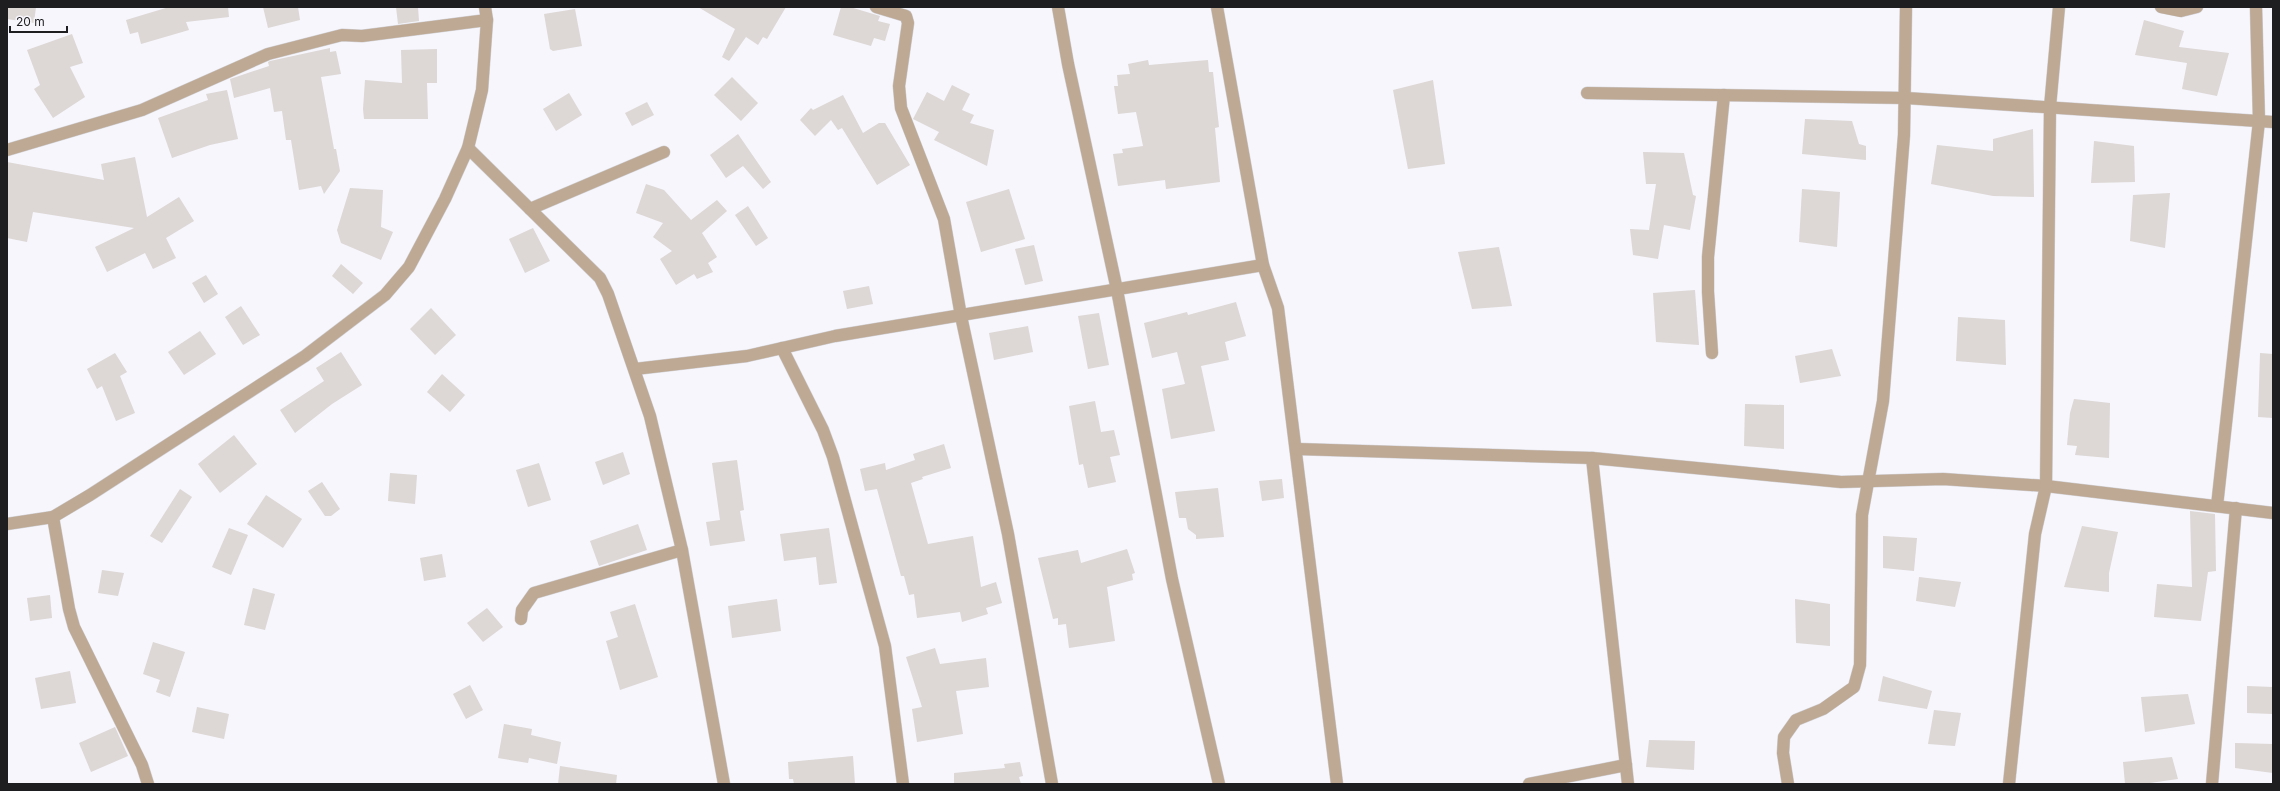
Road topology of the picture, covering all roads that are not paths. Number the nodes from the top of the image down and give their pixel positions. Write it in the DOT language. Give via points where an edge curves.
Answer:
graph roads {
  1 [pos="485,7"];
  2 [pos="876,7"];
  3 [pos="1058,7"];
  4 [pos="1217,7"];
  5 [pos="1906,7"];
  6 [pos="2059,7"];
  7 [pos="2161,7"];
  8 [pos="2197,7"];
  9 [pos="2256,7"];
  10 [pos="487,20"];
  11 [pos="1587,94"];
  12 [pos="1724,96"];
  13 [pos="1906,98"];
  14 [pos="2050,107"];
  15 [pos="2259,121"];
  16 [pos="2273,122"];
  17 [pos="468,148"];
  18 [pos="7,150"];
  19 [pos="664,152"];
  20 [pos="530,209"];
  21 [pos="1263,265"];
  22 [pos="1117,290"];
  23 [pos="961,316"];
  24 [pos="782,348"];
  25 [pos="1712,353"];
  26 [pos="636,369"];
  27 [pos="1297,449"];
  28 [pos="1592,458"];
  29 [pos="1869,482"];
  30 [pos="2046,486"];
  31 [pos="2217,506"];
  32 [pos="2236,508"];
  33 [pos="2273,513"];
  34 [pos="53,517"];
  35 [pos="7,524"];
  36 [pos="682,550"];
  37 [pos="521,619"];
  38 [pos="1626,765"];
  39 [pos="148,784"];
  40 [pos="724,784"];
  41 [pos="903,784"];
  42 [pos="1052,784"];
  43 [pos="1219,784"];
  44 [pos="1337,784"];
  45 [pos="1529,784"];
  46 [pos="1628,784"];
  47 [pos="1788,784"];
  48 [pos="2009,784"];
  49 [pos="2212,784"];
  1 -- 10 [label="street"];
  2 -- 23 [label="street" via="906,16 908,23 899,79 901,108 944,219"];
  3 -- 22 [label="street"];
  4 -- 21 [label="street"];
  5 -- 13 [label="street"];
  6 -- 14 [label="street"];
  7 -- 8 [label="street" via="2181,11"];
  9 -- 15 [label="street"];
  10 -- 17 [label="street" via="482,90"];
  10 -- 18 [label="street" via="362,36 342,35 268,54 142,110"];
  11 -- 12 [label="street"];
  12 -- 13 [label="street"];
  12 -- 25 [label="street" via="1708,257"];
  13 -- 14 [label="street"];
  13 -- 29 [label="street" via="1883,401"];
  14 -- 15 [label="street"];
  14 -- 30 [label="street"];
  15 -- 16 [label="street"];
  15 -- 31 [label="street"];
  17 -- 20 [label="street"];
  17 -- 34 [label="street" via="445,199 409,267 385,295 305,356"];
  19 -- 20 [label="street"];
  20 -- 26 [label="street" via="600,278"];
  21 -- 22 [label="street"];
  21 -- 27 [label="street" via="1278,308"];
  22 -- 23 [label="street"];
  22 -- 43 [label="street" via="1172,579"];
  23 -- 24 [label="street" via="835,336"];
  23 -- 42 [label="street" via="1008,534"];
  24 -- 26 [label="street" via="746,356"];
  24 -- 41 [label="street" via="823,430 836,464 885,646"];
  26 -- 36 [label="street"];
  27 -- 28 [label="street"];
  27 -- 44 [label="street"];
  28 -- 29 [label="street" via="1841,482"];
  28 -- 38 [label="street"];
  29 -- 30 [label="street" via="1943,479"];
  29 -- 47 [label="street" via="1861,525 1860,665 1854,687 1823,709 1796,720 1784,737 1783,753"];
  30 -- 31 [label="street"];
  30 -- 48 [label="street" via="2035,534"];
  31 -- 32 [label="street"];
  32 -- 33 [label="street"];
  32 -- 49 [label="street"];
  34 -- 35 [label="street"];
  34 -- 39 [label="street" via="74,627 142,765"];
  36 -- 37 [label="street" via="534,593 522,610"];
  36 -- 40 [label="street"];
  38 -- 45 [label="street"];
  38 -- 46 [label="street"];
}
